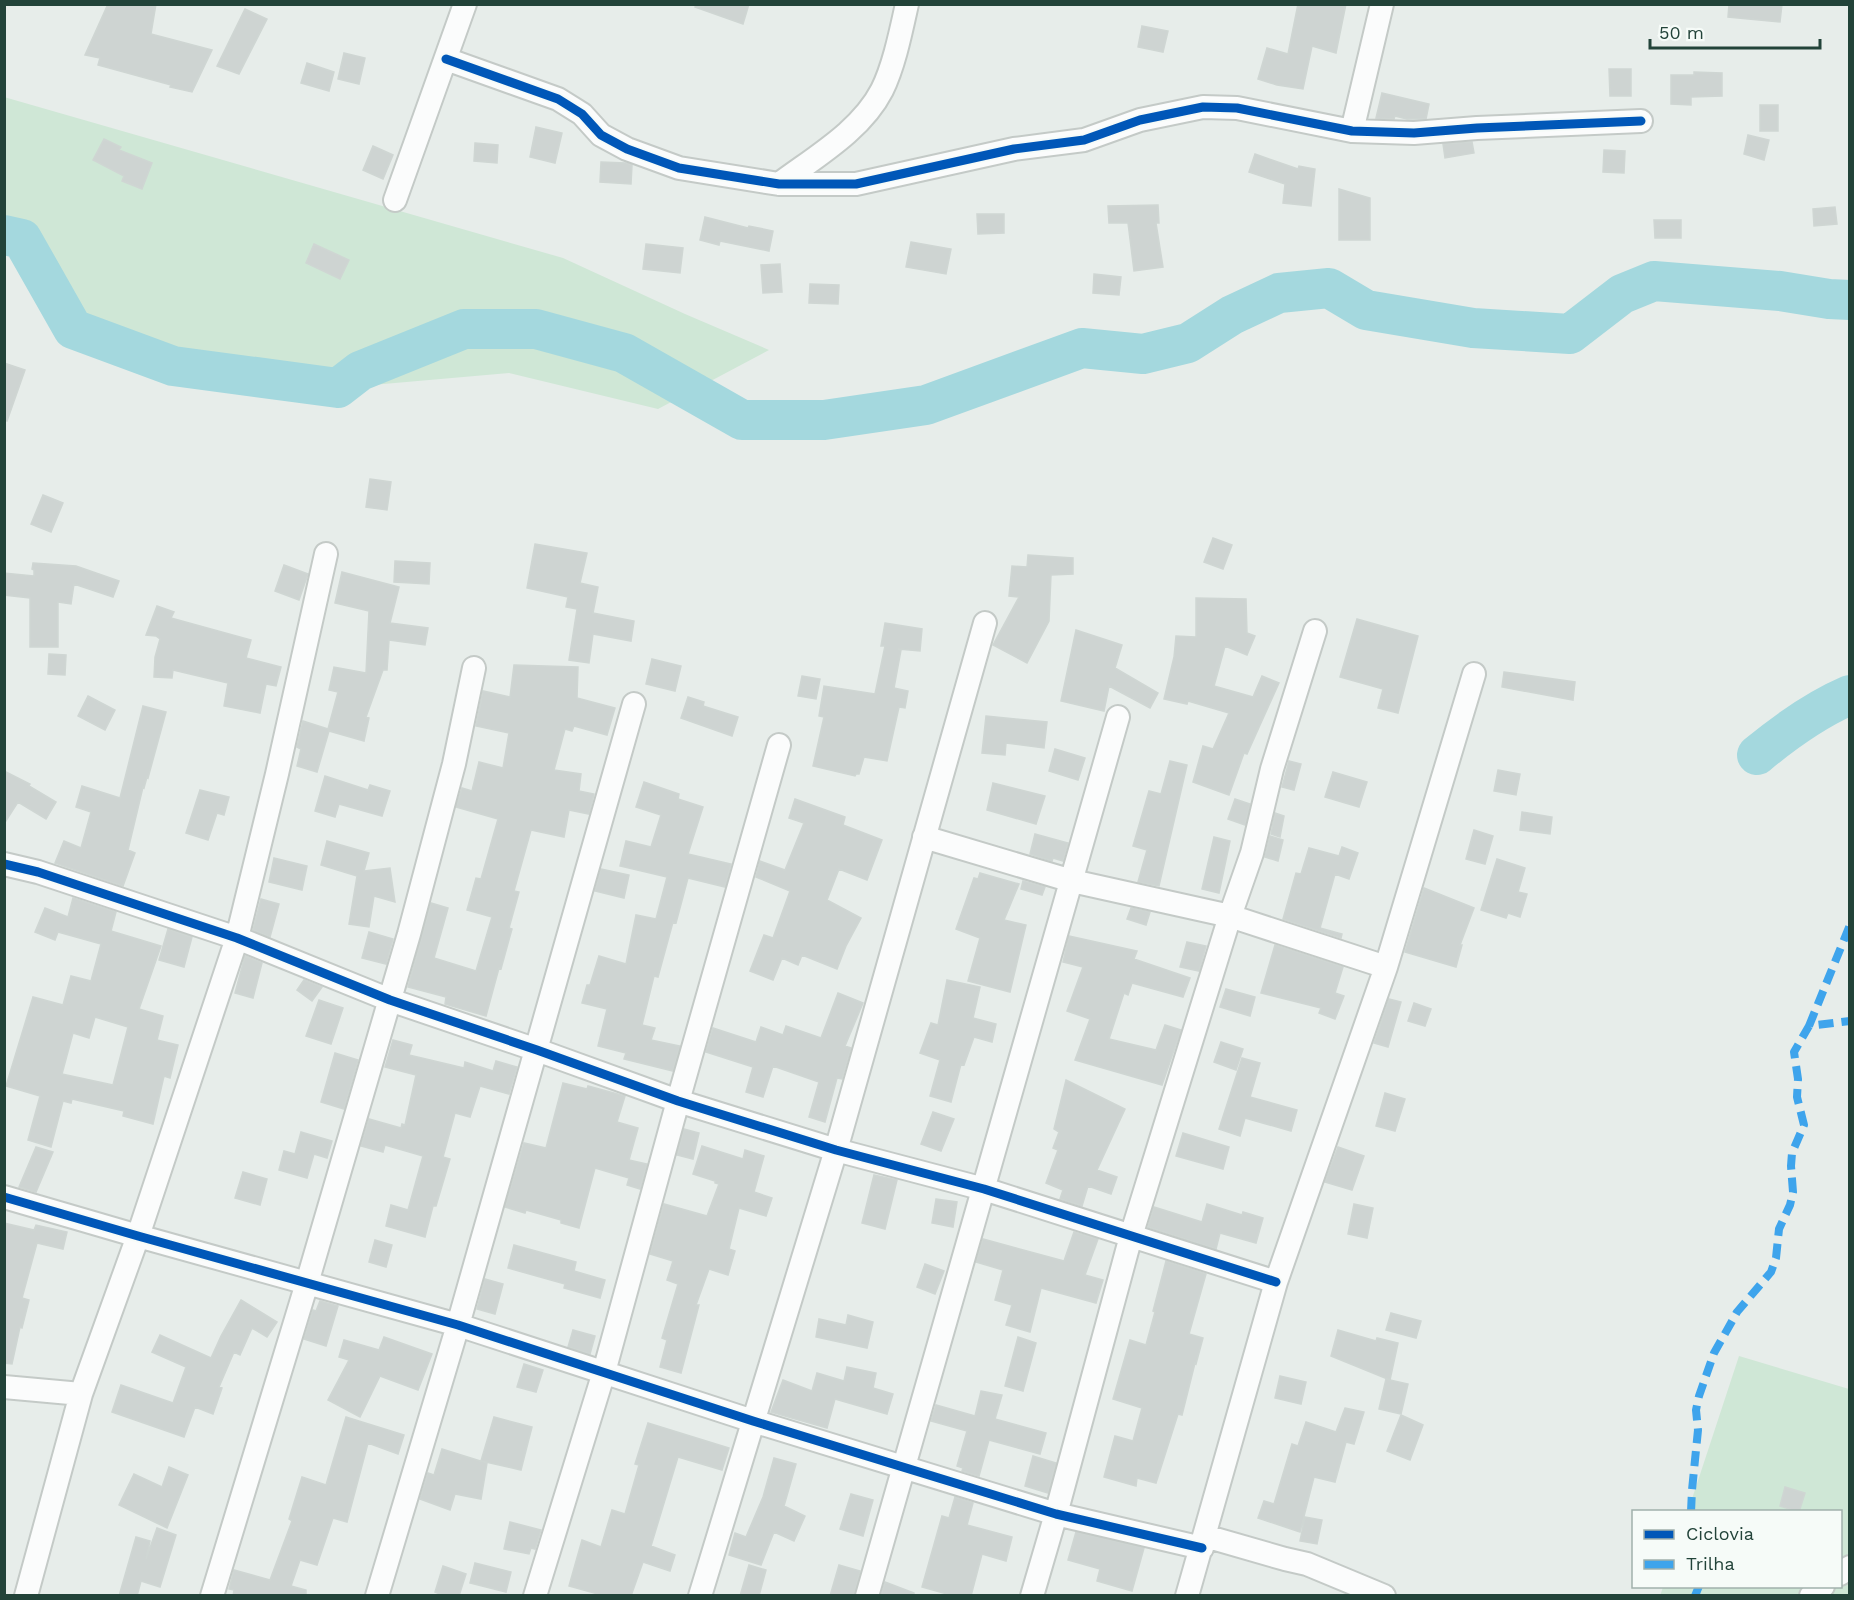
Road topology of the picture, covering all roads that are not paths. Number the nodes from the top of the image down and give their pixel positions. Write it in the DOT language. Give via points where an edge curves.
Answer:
graph roads {
  1 [pos="465,4"];
  2 [pos="907,4"];
  3 [pos="1382,4"];
  4 [pos="446,59"];
  5 [pos="1641,121"];
  6 [pos="1352,130"];
  7 [pos="779,184"];
  8 [pos="395,200"];
  9 [pos="326,554"];
  10 [pos="985,623"];
  11 [pos="1315,631"];
  12 [pos="474,668"];
  13 [pos="1474,674"];
  14 [pos="634,704"];
  15 [pos="1118,717"];
  16 [pos="780,745"];
  17 [pos="924,837"];
  18 [pos="4,864"];
  19 [pos="1072,881"];
  20 [pos="1230,916"];
  21 [pos="237,938"];
  22 [pos="1386,967"];
  23 [pos="390,1000"];
  24 [pos="537,1050"];
  25 [pos="678,1101"];
  26 [pos="836,1150"];
  27 [pos="984,1189"];
  28 [pos="4,1197"];
  29 [pos="138,1236"];
  30 [pos="1131,1236"];
  31 [pos="1276,1282"];
  32 [pos="307,1283"];
  33 [pos="458,1325"];
  34 [pos="604,1372"];
  35 [pos="4,1387"];
  36 [pos="81,1394"];
  37 [pos="753,1421"];
  38 [pos="905,1467"];
  39 [pos="1056,1514"];
  40 [pos="1203,1542"];
  41 [pos="26,1596"];
  42 [pos="212,1596"];
  43 [pos="377,1596"];
  44 [pos="535,1596"];
  45 [pos="700,1596"];
  46 [pos="867,1596"];
  47 [pos="1032,1596"];
  48 [pos="1187,1596"];
  49 [pos="1384,1596"];
  1 -- 4 [label="street"];
  2 -- 7 [label="street" via="882,90 861,119"];
  3 -- 6 [label="street"];
  4 -- 7 [label="street" via="558,99 582,114 602,135 627,149 679,168"];
  4 -- 8 [label="street"];
  5 -- 6 [label="street" via="1414,133"];
  6 -- 7 [label="street" via="1237,108 1203,107 1140,120 1084,140 1014,149 856,184"];
  9 -- 21 [label="street"];
  10 -- 17 [label="street"];
  11 -- 20 [label="street" via="1272,769 1252,853"];
  12 -- 23 [label="street" via="454,764"];
  13 -- 22 [label="street"];
  14 -- 24 [label="street"];
  15 -- 19 [label="street"];
  16 -- 25 [label="street"];
  17 -- 19 [label="street"];
  17 -- 26 [label="street"];
  18 -- 21 [label="street"];
  19 -- 20 [label="street"];
  19 -- 27 [label="street"];
  20 -- 22 [label="street"];
  20 -- 30 [label="street"];
  21 -- 23 [label="street"];
  21 -- 29 [label="street"];
  22 -- 31 [label="street"];
  23 -- 24 [label="street"];
  23 -- 32 [label="street"];
  24 -- 25 [label="street"];
  24 -- 33 [label="street"];
  25 -- 26 [label="street"];
  25 -- 34 [label="street"];
  26 -- 27 [label="street"];
  26 -- 37 [label="street"];
  27 -- 30 [label="street"];
  27 -- 38 [label="street"];
  28 -- 29 [label="street"];
  29 -- 32 [label="street"];
  29 -- 36 [label="street"];
  30 -- 31 [label="street"];
  30 -- 39 [label="street"];
  31 -- 40 [label="street"];
  32 -- 33 [label="street"];
  32 -- 42 [label="street"];
  33 -- 34 [label="street"];
  33 -- 43 [label="street"];
  34 -- 37 [label="street"];
  34 -- 44 [label="street"];
  35 -- 36 [label="street"];
  36 -- 41 [label="street"];
  37 -- 38 [label="street"];
  37 -- 45 [label="street"];
  38 -- 39 [label="street"];
  38 -- 46 [label="street"];
  39 -- 40 [label="street"];
  39 -- 47 [label="street"];
  40 -- 48 [label="street"];
  40 -- 49 [label="street" via="1307,1564"];
}
